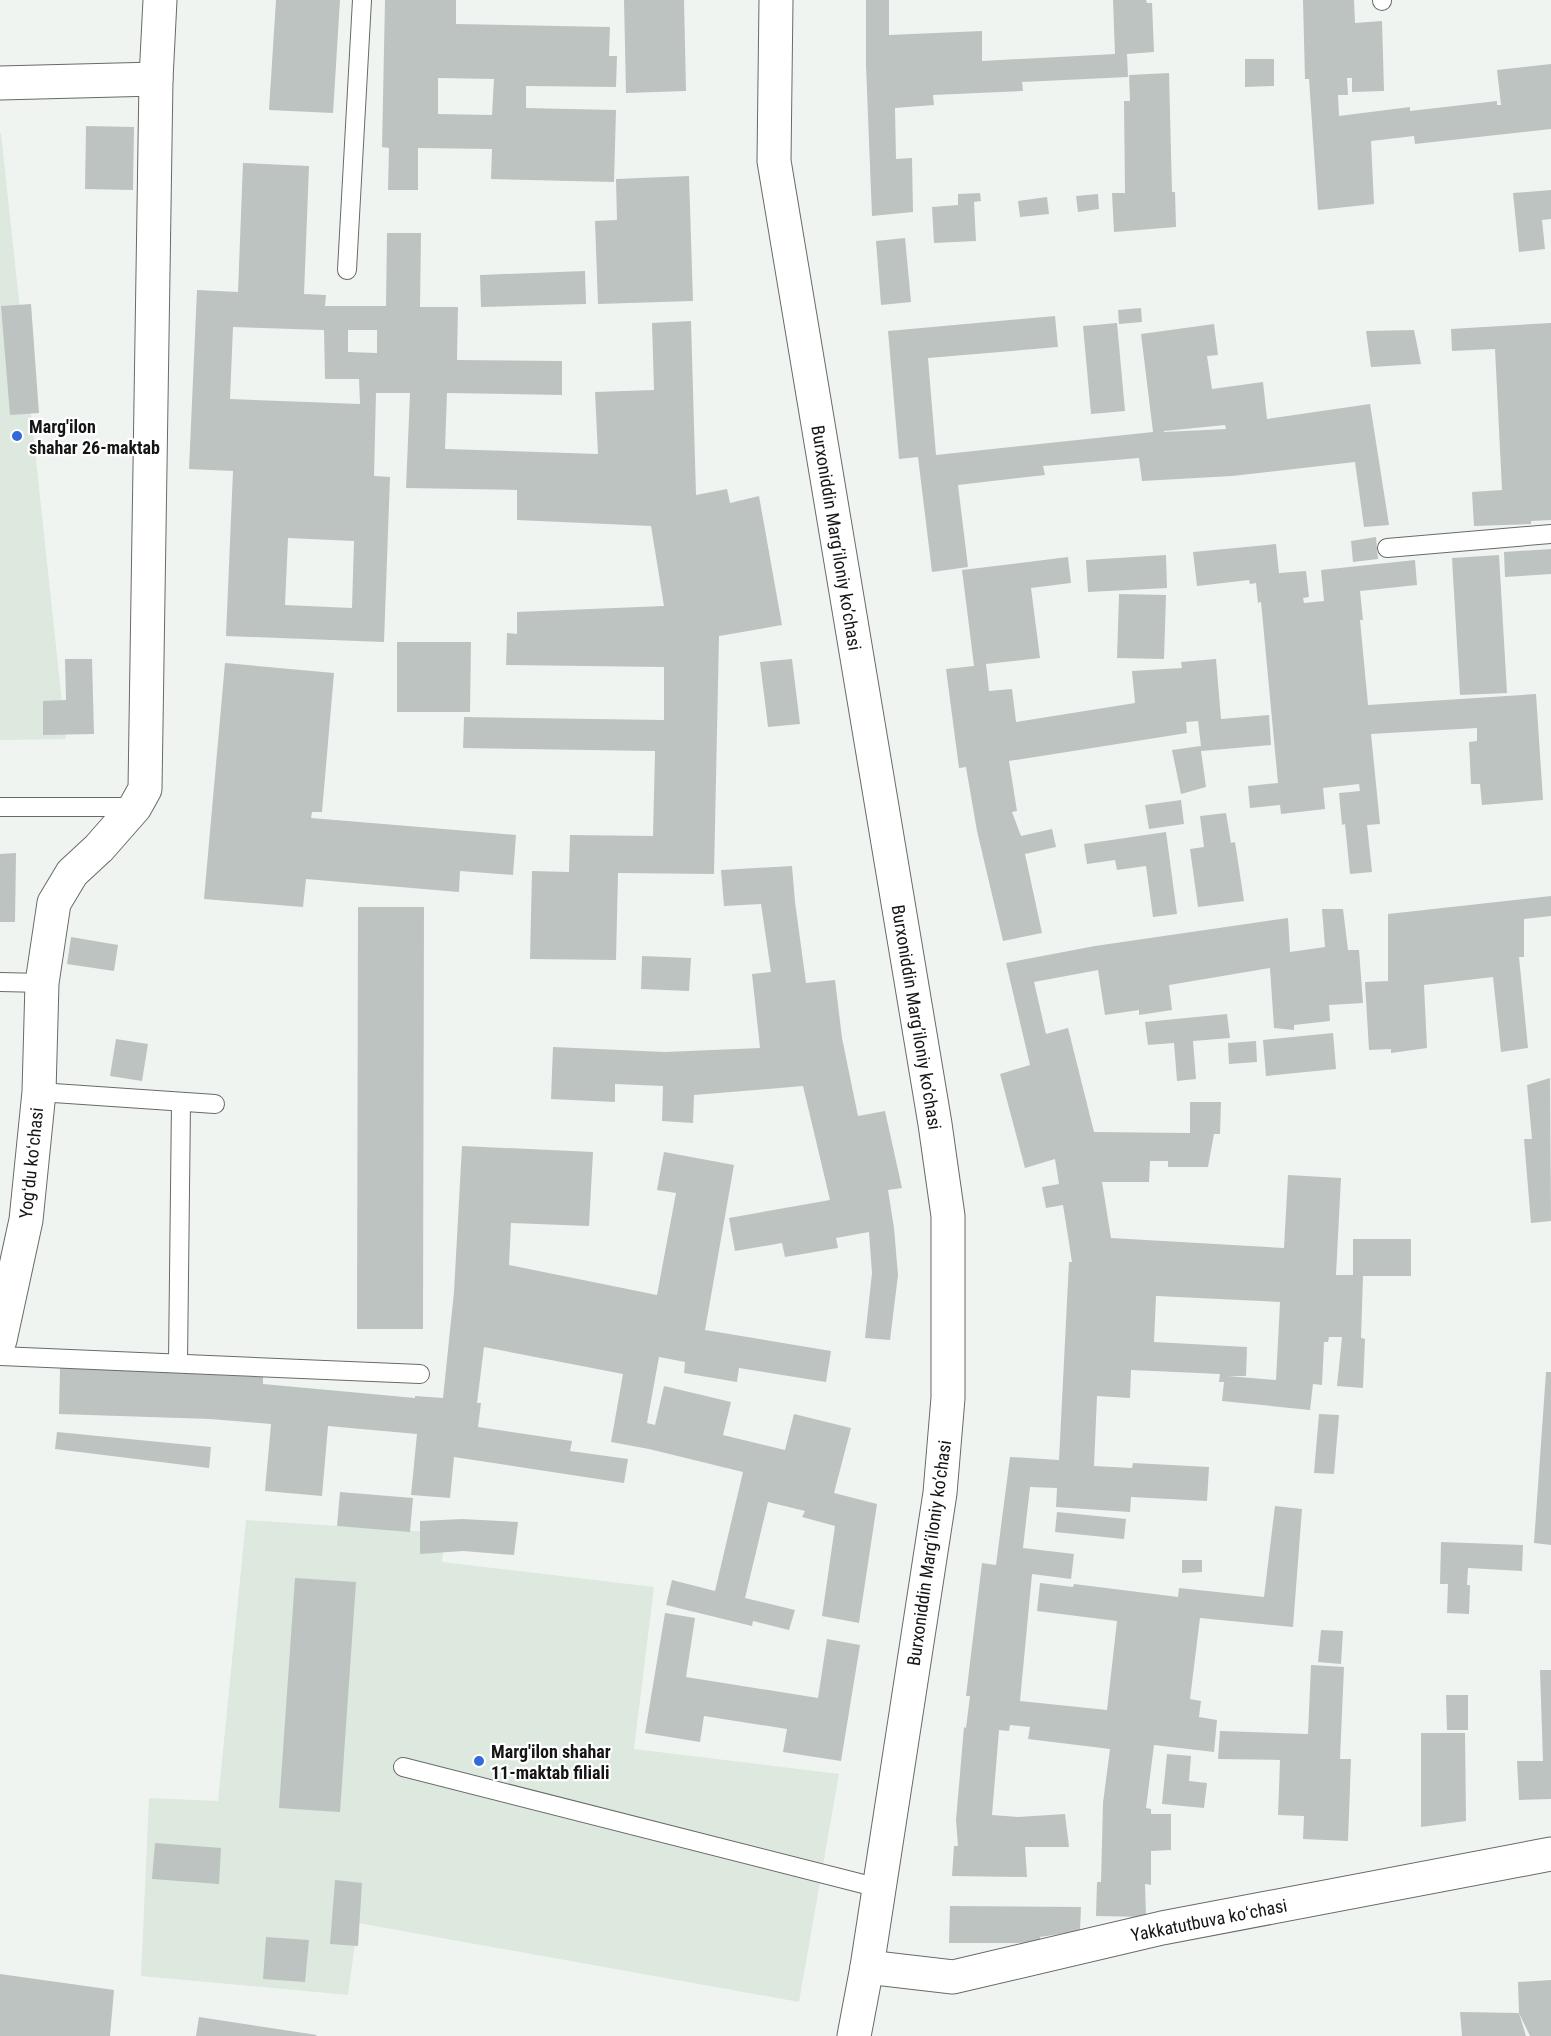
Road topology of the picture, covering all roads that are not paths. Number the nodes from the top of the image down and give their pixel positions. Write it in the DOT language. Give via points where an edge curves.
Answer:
graph roads {
  1 [pos="160,0"];
  2 [pos="362,0"];
  3 [pos="776,0"];
  4 [pos="156,79"];
  5 [pos="0,83"];
  6 [pos="347,270"];
  7 [pos="1551,534"];
  8 [pos="1387,548"];
  9 [pos="0,807"];
  10 [pos="135,807"];
  11 [pos="0,982"];
  12 [pos="42,983"];
  13 [pos="39,1092"];
  14 [pos="181,1102"];
  15 [pos="215,1104"];
  16 [pos="0,1340"];
  17 [pos="0,1356"];
  18 [pos="178,1363"];
  19 [pos="420,1374"];
  20 [pos="403,1767"];
  21 [pos="1551,1854"];
  22 [pos="879,1888"];
  23 [pos="867,1967"];
  24 [pos="854,2036"];
  1 -- 4 [label="street"];
  2 -- 6 [label="lane"];
  3 -- 22 [label="street, Burxoniddin Marg’iloniy ko’chasi" via="774,161 948,1216 948,1398 940,1493"];
  4 -- 5 [label="street"];
  4 -- 10 [label="street" via="144,789"];
  7 -- 8 [label="lane"];
  9 -- 10 [label="lane"];
  10 -- 12 [label="street, Yogʻdu koʻchasi" via="72,873 54,903"];
  11 -- 12 [label="lane"];
  12 -- 13 [label="street, Yogʻdu koʻchasi"];
  13 -- 14 [label="lane"];
  13 -- 16 [label="street, Yogʻdu koʻchasi" via="26,1220"];
  14 -- 15 [label="lane"];
  14 -- 18 [label="lane"];
  17 -- 18 [label="lane"];
  18 -- 19 [label="lane"];
  20 -- 22 [label="lane"];
  21 -- 23 [label="street, Yakkatutbuva koʻchasi" via="1162,1928 952,1977"];
  22 -- 23 [label="street, Burxoniddin Marg’iloniy ko’chasi"];
  23 -- 24 [label="street, Burxoniddin Marg’iloniy ko’chasi"];
}
